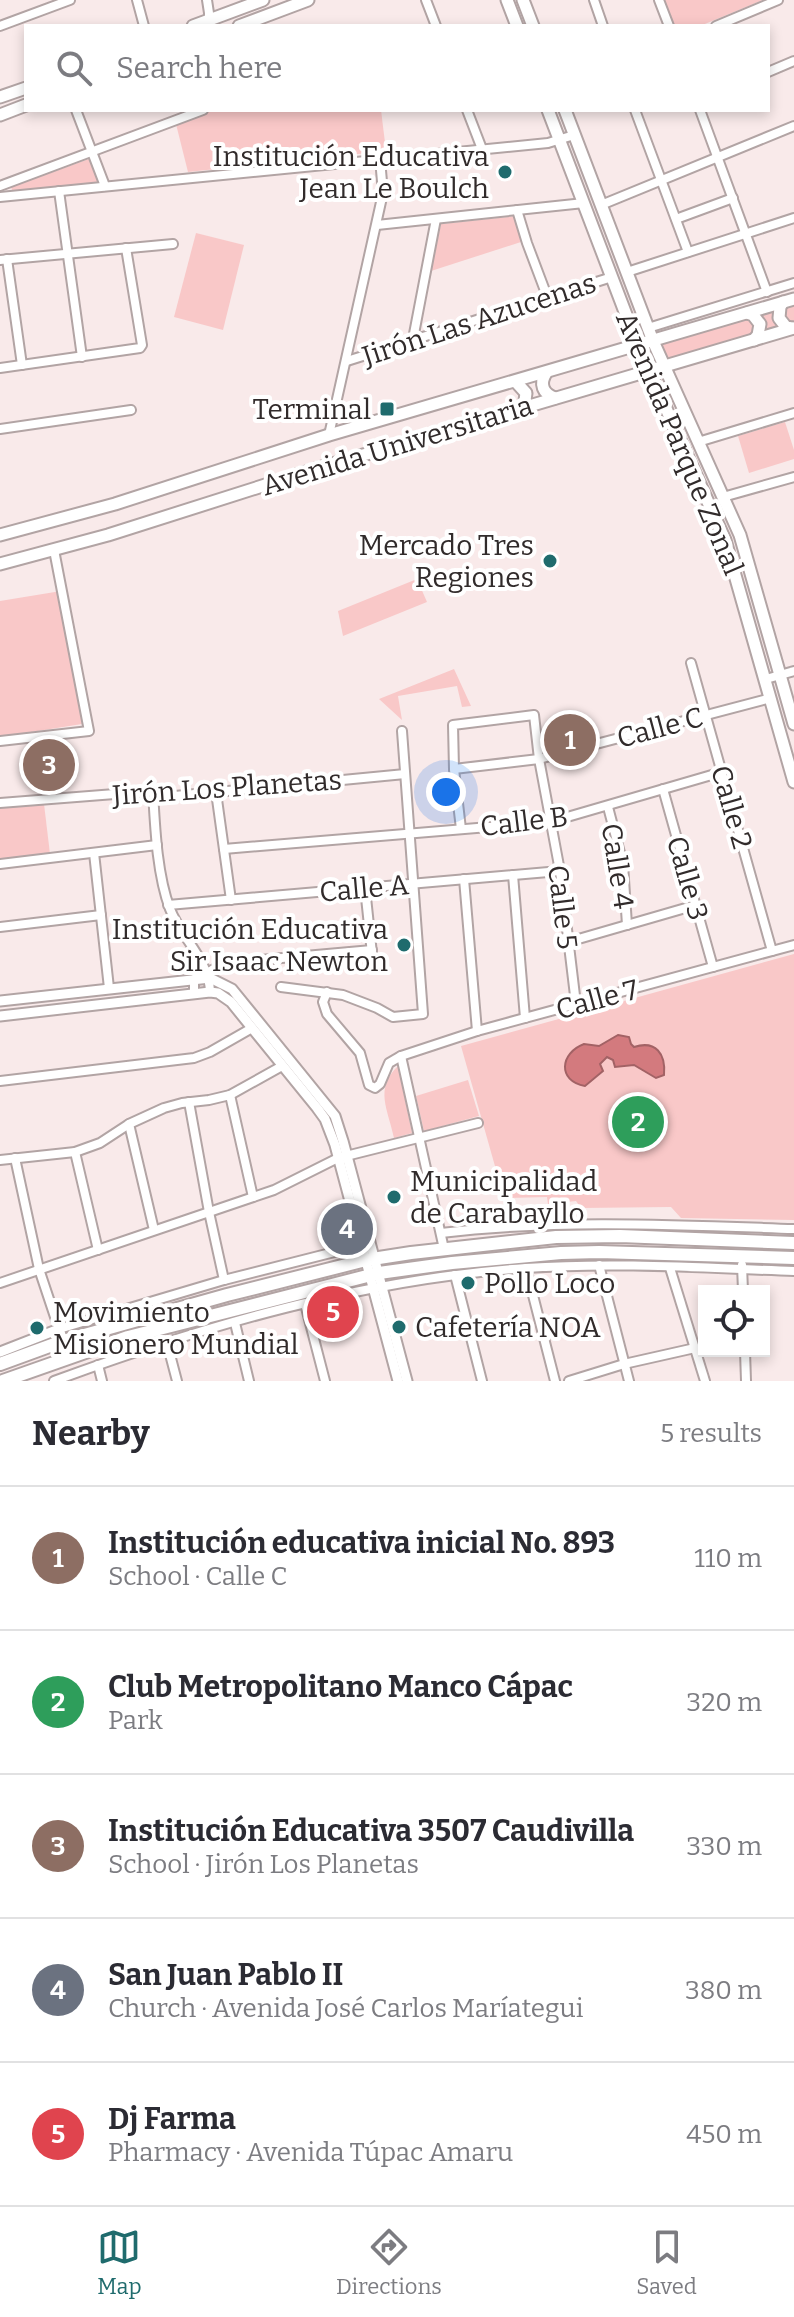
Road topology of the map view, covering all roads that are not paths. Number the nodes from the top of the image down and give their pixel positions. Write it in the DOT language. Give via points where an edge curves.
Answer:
graph roads {
  1 [pos="70,0"];
  2 [pos="137,0"];
  3 [pos="207,0"];
  4 [pos="263,0"];
  5 [pos="308,0"];
  6 [pos="426,0"];
  7 [pos="507,0"];
  8 [pos="523,0"];
  9 [pos="594,0"];
  10 [pos="659,0"];
  11 [pos="778,0"];
  12 [pos="208,23"];
  13 [pos="143,24"];
  14 [pos="244,24"];
  15 [pos="433,24"];
  16 [pos="516,24"];
  17 [pos="532,24"];
  18 [pos="602,24"];
  19 [pos="668,24"];
  20 [pos="721,24"];
  21 [pos="0,26"];
  22 [pos="794,61"];
  23 [pos="770,71"];
  24 [pos="24,89"];
  25 [pos="0,97"];
  26 [pos="24,106"];
  27 [pos="77,112"];
  28 [pos="198,112"];
  29 [pos="468,112"];
  30 [pos="549,112"];
  31 [pos="566,112"];
  32 [pos="636,112"];
  33 [pos="701,112"];
  34 [pos="0,115"];
  35 [pos="794,126"];
  36 [pos="574,135"];
  37 [pos="560,141"];
  38 [pos="482,149"];
  39 [pos="94,151"];
  40 [pos="717,157"];
  41 [pos="380,159"];
  42 [pos="661,180"];
  43 [pos="0,186"];
  44 [pos="105,186"];
  45 [pos="59,191"];
  46 [pos="0,197"];
  47 [pos="733,198"];
  48 [pos="584,203"];
  49 [pos="601,205"];
  50 [pos="517,210"];
  51 [pos="794,218"];
  52 [pos="436,219"];
  53 [pos="676,219"];
  54 [pos="377,225"];
  55 [pos="746,233"];
  56 [pos="173,244"];
  57 [pos="126,248"];
  58 [pos="688,252"];
  59 [pos="67,254"];
  60 [pos="4,260"];
  61 [pos="627,272"];
  62 [pos="612,277"];
  63 [pos="794,283"];
  64 [pos="767,292"];
  65 [pos="547,296"];
  66 [pos="788,301"];
  67 [pos="747,313"];
  68 [pos="648,328"];
  69 [pos="793,328"];
  70 [pos="413,339"];
  71 [pos="754,340"];
  72 [pos="653,341"];
  73 [pos="638,346"];
  74 [pos="82,357"];
  75 [pos="347,361"];
  76 [pos="22,365"];
  77 [pos="664,367"];
  78 [pos="0,368"];
  79 [pos="649,371"];
  80 [pos="546,373"];
  81 [pos="516,382"];
  82 [pos="555,398"];
  83 [pos="524,408"];
  84 [pos="131,410"];
  85 [pos="794,413"];
  86 [pos="0,429"];
  87 [pos="329,435"];
  88 [pos="698,442"];
  89 [pos="794,477"];
  90 [pos="723,497"];
  91 [pos="0,535"];
  92 [pos="54,550"];
  93 [pos="0,564"];
  94 [pos="691,663"];
  95 [pos="794,671"];
  96 [pos="781,675"];
  97 [pos="766,679"];
  98 [pos="771,698"];
  99 [pos="706,715"];
  100 [pos="794,724"];
  101 [pos="402,731"];
  102 [pos="0,741"];
  103 [pos="539,759"];
  104 [pos="454,769"];
  105 [pos="722,772"];
  106 [pos="405,774"];
  107 [pos="794,782"];
  108 [pos="663,789"];
  109 [pos="153,791"];
  110 [pos="216,792"];
  111 [pos="0,803"];
  112 [pos="608,807"];
  113 [pos="550,822"];
  114 [pos="461,829"];
  115 [pos="410,833"];
  116 [pos="157,845"];
  117 [pos="224,849"];
  118 [pos="94,853"];
  119 [pos="0,864"];
  120 [pos="560,871"];
  121 [pos="513,875"];
  122 [pos="464,879"];
  123 [pos="414,884"];
  124 [pos="365,888"];
  125 [pos="231,900"];
  126 [pos="168,905"];
  127 [pos="696,905"];
  128 [pos="101,915"];
  129 [pos="627,925"];
  130 [pos="0,927"];
  131 [pos="568,942"];
  132 [pos="794,945"];
  133 [pos="372,950"];
  134 [pos="772,951"];
  135 [pos="373,963"];
  136 [pos="713,967"];
  137 [pos="208,975"];
  138 [pos="194,979"];
  139 [pos="281,987"];
  140 [pos="109,988"];
  141 [pos="210,992"];
  142 [pos="327,992"];
  143 [pos="194,993"];
  144 [pos="0,1001"];
  145 [pos="576,1004"];
  146 [pos="0,1016"];
  147 [pos="525,1018"];
  148 [pos="252,1028"];
  149 [pos="477,1031"];
  150 [pos="401,1056"];
  151 [pos="282,1066"];
  152 [pos="0,1081"];
  153 [pos="230,1095"];
  154 [pos="189,1102"];
  155 [pos="478,1123"];
  156 [pos="129,1124"];
  157 [pos="419,1138"];
  158 [pos="75,1152"];
  159 [pos="343,1156"];
  160 [pos="15,1158"];
  161 [pos="0,1160"];
  162 [pos="253,1197"];
  163 [pos="209,1212"];
  164 [pos="794,1229"];
  165 [pos="154,1230"];
  166 [pos="673,1232"];
  167 [pos="441,1233"];
  168 [pos="794,1243"];
  169 [pos="367,1244"];
  170 [pos="444,1249"];
  171 [pos="98,1250"];
  172 [pos="794,1258"];
  173 [pos="371,1260"];
  174 [pos="671,1261"];
  175 [pos="742,1263"];
  176 [pos="599,1265"];
  177 [pos="526,1268"];
  178 [pos="39,1269"];
  179 [pos="794,1271"];
  180 [pos="455,1275"];
  181 [pos="224,1280"];
  182 [pos="376,1280"];
  183 [pos="0,1283"];
  184 [pos="743,1285"];
  185 [pos="227,1295"];
  186 [pos="305,1304"];
  187 [pos="231,1309"];
  188 [pos="235,1323"];
  189 [pos="61,1335"];
  190 [pos="167,1343"];
  191 [pos="695,1348"];
  192 [pos="0,1352"];
  193 [pos="745,1357"];
  194 [pos="0,1364"];
  195 [pos="624,1364"];
  196 [pos="98,1365"];
  197 [pos="3,1381"];
  198 [pos="54,1381"];
  199 [pos="102,1381"];
  200 [pos="177,1381"];
  201 [pos="249,1381"];
  202 [pos="325,1381"];
  203 [pos="398,1381"];
  204 [pos="407,1381"];
  205 [pos="482,1381"];
  206 [pos="555,1381"];
  207 [pos="569,1381"];
  208 [pos="629,1381"];
  209 [pos="705,1381"];
  210 [pos="746,1381"];
  1 -- 21 [label="street"];
  2 -- 13 [label="street"];
  3 -- 12 [label="street"];
  4 -- 12 [label="main road"];
  5 -- 14 [label="main road"];
  6 -- 15 [label="street"];
  7 -- 16 [label="main road"];
  8 -- 17 [label="main road"];
  9 -- 18 [label="street"];
  10 -- 19 [label="street"];
  11 -- 20 [label="street"];
  22 -- 23 [label="street"];
  24 -- 25 [label="main road"];
  26 -- 34 [label="main road"];
  27 -- 39 [label="street"];
  28 -- 39 [label="street"];
  29 -- 38 [label="street"];
  30 -- 37 [label="main road, Avenida Parque Zonal"];
  31 -- 36 [label="main road, Avenida Parque Zonal"];
  32 -- 42 [label="street"];
  33 -- 40 [label="street"];
  35 -- 40 [label="street"];
  36 -- 37 [label="street"];
  36 -- 49 [label="main road, Avenida Parque Zonal"];
  37 -- 38 [label="street"];
  37 -- 48 [label="main road, Avenida Parque Zonal"];
  38 -- 41 [label="street"];
  39 -- 43 [label="street"];
  39 -- 44 [label="street"];
  40 -- 42 [label="street"];
  40 -- 47 [label="street"];
  41 -- 44 [label="street"];
  41 -- 54 [label="street" via="383,193"];
  42 -- 49 [label="street"];
  42 -- 53 [label="street"];
  44 -- 45 [label="street"];
  45 -- 46 [label="street"];
  45 -- 59 [label="street"];
  47 -- 53 [label="street"];
  47 -- 55 [label="street"];
  48 -- 50 [label="street"];
  48 -- 62 [label="main road, Avenida Parque Zonal"];
  49 -- 61 [label="main road, Avenida Parque Zonal"];
  50 -- 52 [label="street"];
  50 -- 65 [label="street"];
  51 -- 55 [label="street, Jirón Las Azucenas"];
  52 -- 54 [label="street"];
  52 -- 70 [label="street"];
  53 -- 58 [label="street"];
  54 -- 75 [label="street"];
  55 -- 58 [label="street, Jirón Las Azucenas"];
  55 -- 64 [label="street"];
  56 -- 57 [label="street"];
  57 -- 59 [label="street"];
  57 -- 74 [label="street" via="142,345"];
  58 -- 61 [label="street, Jirón Las Azucenas"];
  59 -- 60 [label="street"];
  59 -- 74 [label="street"];
  60 -- 76 [label="street"];
  61 -- 68 [label="main road, Avenida Parque Zonal"];
  62 -- 65 [label="street, Jirón Las Azucenas"];
  62 -- 73 [label="main road, Avenida Parque Zonal"];
  63 -- 64 [label="street"];
  64 -- 68 [label="street"];
  65 -- 70 [label="street, Jirón Las Azucenas"];
  66 -- 67 [label="main road, Avenida Universitaria"];
  66 -- 69 [label="main road" via="780,307 779,318"];
  67 -- 71 [label="main road" via="760,324"];
  67 -- 72 [label="main road, Avenida Universitaria"];
  68 -- 72 [label="main road, Avenida Parque Zonal"];
  69 -- 71 [label="main road, Avenida Universitaria"];
  70 -- 75 [label="street, Jirón Las Azucenas"];
  71 -- 77 [label="main road, Avenida Universitaria"];
  72 -- 73 [label="main road, Avenida Universitaria"];
  72 -- 77 [label="main road, Avenida Parque Zonal"];
  73 -- 79 [label="main road, Avenida Parque Zonal"];
  73 -- 80 [label="main road, Avenida Universitaria"];
  74 -- 76 [label="street"];
  75 -- 87 [label="street"];
  76 -- 78 [label="street"];
  77 -- 79 [label="main road, Avenida Universitaria"];
  77 -- 88 [label="main road, Avenida Parque Zonal"];
  79 -- 82 [label="main road, Avenida Universitaria"];
  79 -- 97 [label="main road, Avenida Parque Zonal" via="725,540"];
  80 -- 81 [label="main road, Avenida Universitaria"];
  80 -- 82 [label="main road" via="543,388"];
  81 -- 83 [label="main road" via="526,393"];
  81 -- 87 [label="main road, Avenida Universitaria"];
  82 -- 83 [label="main road, Avenida Universitaria"];
  83 -- 92 [label="main road, Avenida Universitaria"];
  84 -- 86 [label="street"];
  85 -- 88 [label="street"];
  87 -- 91 [label="main road, Avenida Universitaria"];
  88 -- 90 [label="main road, Avenida Parque Zonal"];
  89 -- 90 [label="street"];
  90 -- 96 [label="main road, Avenida Parque Zonal" via="740,535"];
  92 -- 93 [label="main road, Avenida Universitaria"];
  92 -- 102 [label="street" via="89,731"];
  94 -- 99 [label="street, Calle 2"];
  95 -- 96 [label="street"];
  96 -- 97 [label="street"];
  96 -- 100 [label="main road, Avenida Parque Zonal"];
  97 -- 98 [label="main road, Avenida Parque Zonal"];
  98 -- 99 [label="street, Calle C"];
  98 -- 107 [label="main road, Avenida Parque Zonal"];
  99 -- 103 [label="street, Calle C"];
  99 -- 105 [label="street, Calle 2"];
  101 -- 106 [label="street"];
  103 -- 104 [label="street, Calle C"];
  103 -- 104 [label="street, Calle 5" via="534,715 456,723"];
  103 -- 113 [label="street, Calle 5"];
  104 -- 114 [label="street"];
  105 -- 108 [label="street, Calle B"];
  105 -- 134 [label="street, Calle 2"];
  106 -- 110 [label="street, Jirón Los Planetas"];
  106 -- 115 [label="street"];
  108 -- 112 [label="street, Calle B"];
  108 -- 127 [label="street, Calle 3"];
  109 -- 110 [label="street, Jirón Los Planetas" via="164,797"];
  109 -- 111 [label="street, Jirón Los Planetas"];
  109 -- 116 [label="street"];
  110 -- 117 [label="street"];
  112 -- 113 [label="street, Calle B"];
  112 -- 129 [label="street, Calle 4" via="623,864"];
  113 -- 114 [label="street, Calle B"];
  113 -- 120 [label="street, Calle 5"];
  114 -- 115 [label="street, Calle B"];
  115 -- 117 [label="street, Calle B"];
  115 -- 123 [label="street"];
  116 -- 118 [label="street"];
  116 -- 126 [label="street"];
  117 -- 125 [label="street"];
  118 -- 119 [label="street"];
  118 -- 128 [label="street"];
  120 -- 121 [label="street, Calle A"];
  120 -- 131 [label="street, Calle 5"];
  121 -- 122 [label="street, Calle A"];
  121 -- 147 [label="street"];
  122 -- 123 [label="street, Calle A"];
  122 -- 149 [label="street"];
  123 -- 124 [label="street, Calle A"];
  123 -- 142 [label="street" via="425,1010 393,1017"];
  124 -- 125 [label="street, Calle A"];
  124 -- 133 [label="street"];
  125 -- 126 [label="street, Calle A"];
  126 -- 137 [label="street"];
  127 -- 129 [label="street"];
  127 -- 136 [label="street, Calle 3"];
  128 -- 130 [label="street"];
  128 -- 140 [label="street"];
  129 -- 131 [label="street"];
  131 -- 145 [label="street, Calle 5"];
  132 -- 134 [label="street, Calle 7"];
  133 -- 135 [label="street"];
  133 -- 137 [label="street" via="226,963"];
  134 -- 136 [label="street, Calle 7"];
  136 -- 145 [label="street, Calle 7"];
  137 -- 138 [label="street"];
  137 -- 141 [label="street"];
  137 -- 159 [label="street" via="239,996 330,1108"];
  138 -- 140 [label="street"];
  138 -- 143 [label="street"];
  139 -- 142 [label="street"];
  140 -- 144 [label="street"];
  141 -- 143 [label="street"];
  141 -- 148 [label="street" via="231,1002"];
  142 -- 150 [label="street" via="327,1014 360,1053 371,1088"];
  143 -- 146 [label="street"];
  145 -- 147 [label="street, Calle 7"];
  147 -- 149 [label="street, Calle 7"];
  148 -- 151 [label="street"];
  148 -- 152 [label="street" via="194,1058"];
  149 -- 150 [label="street, Calle 7"];
  150 -- 157 [label="street"];
  151 -- 153 [label="street"];
  151 -- 159 [label="street" via="325,1119"];
  153 -- 154 [label="street"];
  153 -- 162 [label="street"];
  154 -- 156 [label="street"];
  154 -- 163 [label="street"];
  155 -- 157 [label="street"];
  156 -- 158 [label="street"];
  156 -- 165 [label="street"];
  157 -- 159 [label="street"];
  157 -- 167 [label="street"];
  158 -- 160 [label="street"];
  158 -- 171 [label="street"];
  159 -- 162 [label="street"];
  159 -- 169 [label="street"];
  160 -- 161 [label="street"];
  160 -- 178 [label="street"];
  162 -- 163 [label="street"];
  163 -- 165 [label="street"];
  163 -- 181 [label="street"];
  164 -- 166 [label="street"];
  165 -- 171 [label="street"];
  166 -- 167 [label="street" via="606,1223"];
  166 -- 168 [label="highway"];
  166 -- 170 [label="highway"];
  166 -- 174 [label="highway"];
  167 -- 170 [label="street"];
  169 -- 173 [label="street"];
  169 -- 181 [label="street"];
  170 -- 173 [label="highway"];
  171 -- 178 [label="street"];
  172 -- 175 [label="highway"];
  173 -- 182 [label="street"];
  173 -- 185 [label="highway"];
  174 -- 175 [label="highway"];
  174 -- 176 [label="street"];
  174 -- 182 [label="highway" via="561,1253 452,1263"];
  174 -- 191 [label="street"];
  175 -- 179 [label="street"];
  175 -- 184 [label="street"];
  176 -- 177 [label="street"];
  176 -- 195 [label="street"];
  177 -- 180 [label="street"];
  177 -- 206 [label="street"];
  178 -- 183 [label="street"];
  178 -- 189 [label="street"];
  180 -- 182 [label="street"];
  180 -- 205 [label="street"];
  181 -- 189 [label="street"];
  182 -- 186 [label="street"];
  182 -- 187 [label="highway"];
  182 -- 203 [label="street"];
  182 -- 204 [label="street"];
  185 -- 187 [label="highway"];
  185 -- 189 [label="highway"];
  186 -- 188 [label="street"];
  186 -- 202 [label="street"];
  187 -- 197 [label="highway" via="93,1348"];
  188 -- 190 [label="street"];
  188 -- 201 [label="street"];
  189 -- 192 [label="street"];
  189 -- 194 [label="highway"];
  190 -- 196 [label="street"];
  190 -- 200 [label="street"];
  191 -- 195 [label="street"];
  191 -- 209 [label="street"];
  193 -- 210 [label="street"];
  195 -- 207 [label="street"];
  195 -- 208 [label="street"];
  196 -- 198 [label="street"];
  196 -- 199 [label="street"];
}
